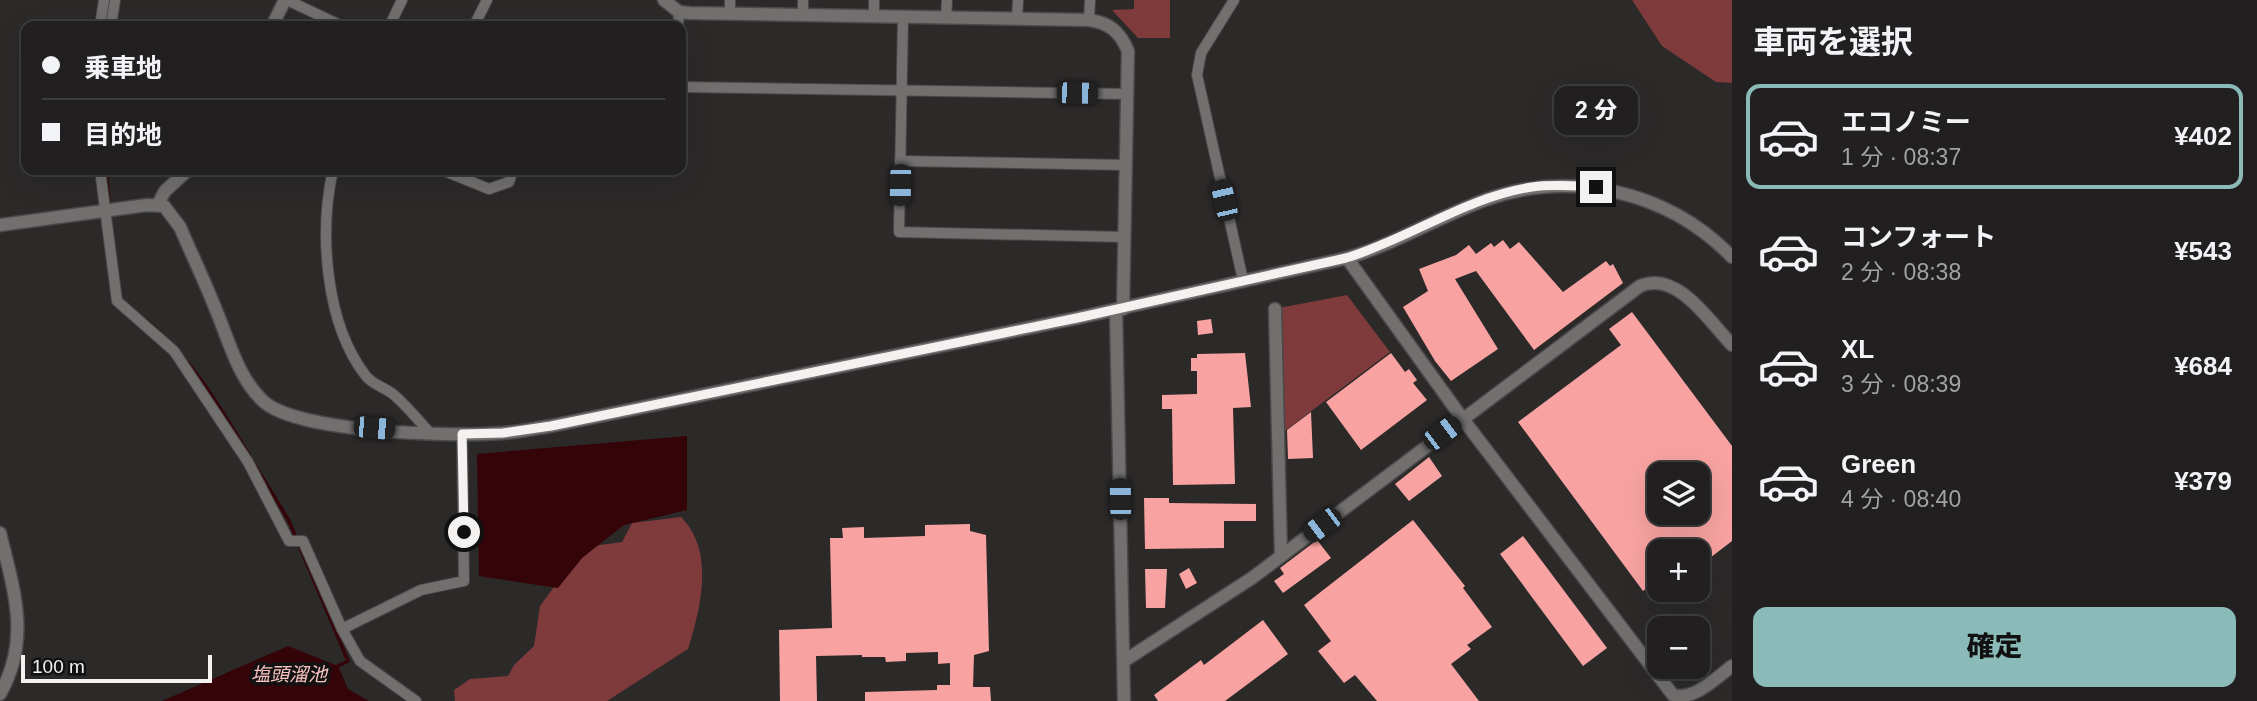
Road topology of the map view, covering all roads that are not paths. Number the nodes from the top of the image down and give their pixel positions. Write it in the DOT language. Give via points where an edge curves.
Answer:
graph roads {
  1 [pos="104,0"];
  2 [pos="115,0"];
  3 [pos="286,0"];
  4 [pos="402,0"];
  5 [pos="487,0"];
  6 [pos="664,0"];
  7 [pos="803,0"];
  8 [pos="874,0"];
  9 [pos="947,0"];
  10 [pos="1018,0"];
  11 [pos="1090,0"];
  12 [pos="1234,0"];
  13 [pos="730,7"];
  14 [pos="679,12"];
  15 [pos="803,15"];
  16 [pos="874,16"];
  17 [pos="903,17"];
  18 [pos="946,18"];
  19 [pos="1017,19"];
  20 [pos="1089,20"];
  21 [pos="101,21"];
  22 [pos="112,21"];
  23 [pos="275,21"];
  24 [pos="331,21"];
  25 [pos="391,21"];
  26 [pos="476,21"];
  27 [pos="678,21"];
  28 [pos="686,87"];
  29 [pos="901,89"];
  30 [pos="1128,94"];
  31 [pos="900,161"];
  32 [pos="1126,165"];
  33 [pos="100,175"];
  34 [pos="183,175"];
  35 [pos="332,175"];
  36 [pos="454,175"];
  37 [pos="510,175"];
  38 [pos="158,204"];
  39 [pos="103,211"];
  40 [pos="0,225"];
  41 [pos="1124,237"];
  42 [pos="1732,257"];
  43 [pos="1346,258"];
  44 [pos="1243,280"];
  45 [pos="1119,309"];
  46 [pos="1275,309"];
  47 [pos="1732,345"];
  48 [pos="1462,418"];
  49 [pos="430,433"];
  50 [pos="462,434"];
  51 [pos="0,533"];
  52 [pos="1281,556"];
  53 [pos="342,629"];
  54 [pos="1124,661"];
  55 [pos="1732,666"];
  56 [pos="0,694"];
  57 [pos="416,701"];
  58 [pos="1124,701"];
  1 -- 21 [label="street"];
  2 -- 22 [label="street"];
  3 -- 23 [label="street"];
  3 -- 24 [label="street"];
  4 -- 25 [label="street"];
  5 -- 26 [label="street"];
  6 -- 14 [label="street"];
  7 -- 15 [label="street"];
  8 -- 16 [label="street"];
  9 -- 18 [label="street"];
  10 -- 19 [label="street"];
  11 -- 20 [label="street"];
  12 -- 44 [label="street" via="1201,53 1197,75"];
  13 -- 14 [label="street"];
  13 -- 15 [label="street"];
  14 -- 27 [label="street"];
  15 -- 16 [label="street"];
  16 -- 17 [label="street"];
  17 -- 18 [label="street"];
  17 -- 29 [label="street"];
  18 -- 19 [label="street"];
  19 -- 20 [label="street"];
  20 -- 30 [label="street" via="1110,26 1124,41"];
  28 -- 29 [label="street"];
  29 -- 30 [label="street"];
  29 -- 31 [label="street"];
  30 -- 32 [label="street"];
  31 -- 32 [label="street"];
  31 -- 41 [label="street" via="899,232"];
  32 -- 41 [label="street"];
  33 -- 39 [label="street"];
  34 -- 38 [label="street"];
  35 -- 49 [label="street" via="326,260 331,294 351,356 369,380 402,402"];
  36 -- 37 [label="street" via="489,189 509,182"];
  38 -- 39 [label="street"];
  38 -- 49 [label="street" via="174,216 242,372 263,402 300,420"];
  39 -- 40 [label="street"];
  39 -- 53 [label="street" via="117,302 174,351 248,462 289,541 303,541"];
  41 -- 45 [label="street"];
  42 -- 43 [label="street" via="1692,223 1636,196 1564,186 1533,187 1483,201"];
  43 -- 44 [label="street"];
  43 -- 48 [label="street"];
  44 -- 45 [label="street"];
  45 -- 50 [label="street" via="551,426"];
  45 -- 54 [label="street"];
  46 -- 52 [label="street"];
  47 -- 48 [label="street" via="1674,287 1648,282"];
  48 -- 52 [label="street"];
  48 -- 55 [label="street" via="1673,695 1691,696"];
  49 -- 50 [label="street"];
  50 -- 53 [label="street" via="464,581 421,590"];
  51 -- 56 [label="street" via="12,585 18,651"];
  52 -- 54 [label="street"];
  53 -- 57 [label="street" via="360,661"];
  54 -- 58 [label="street"];
}
